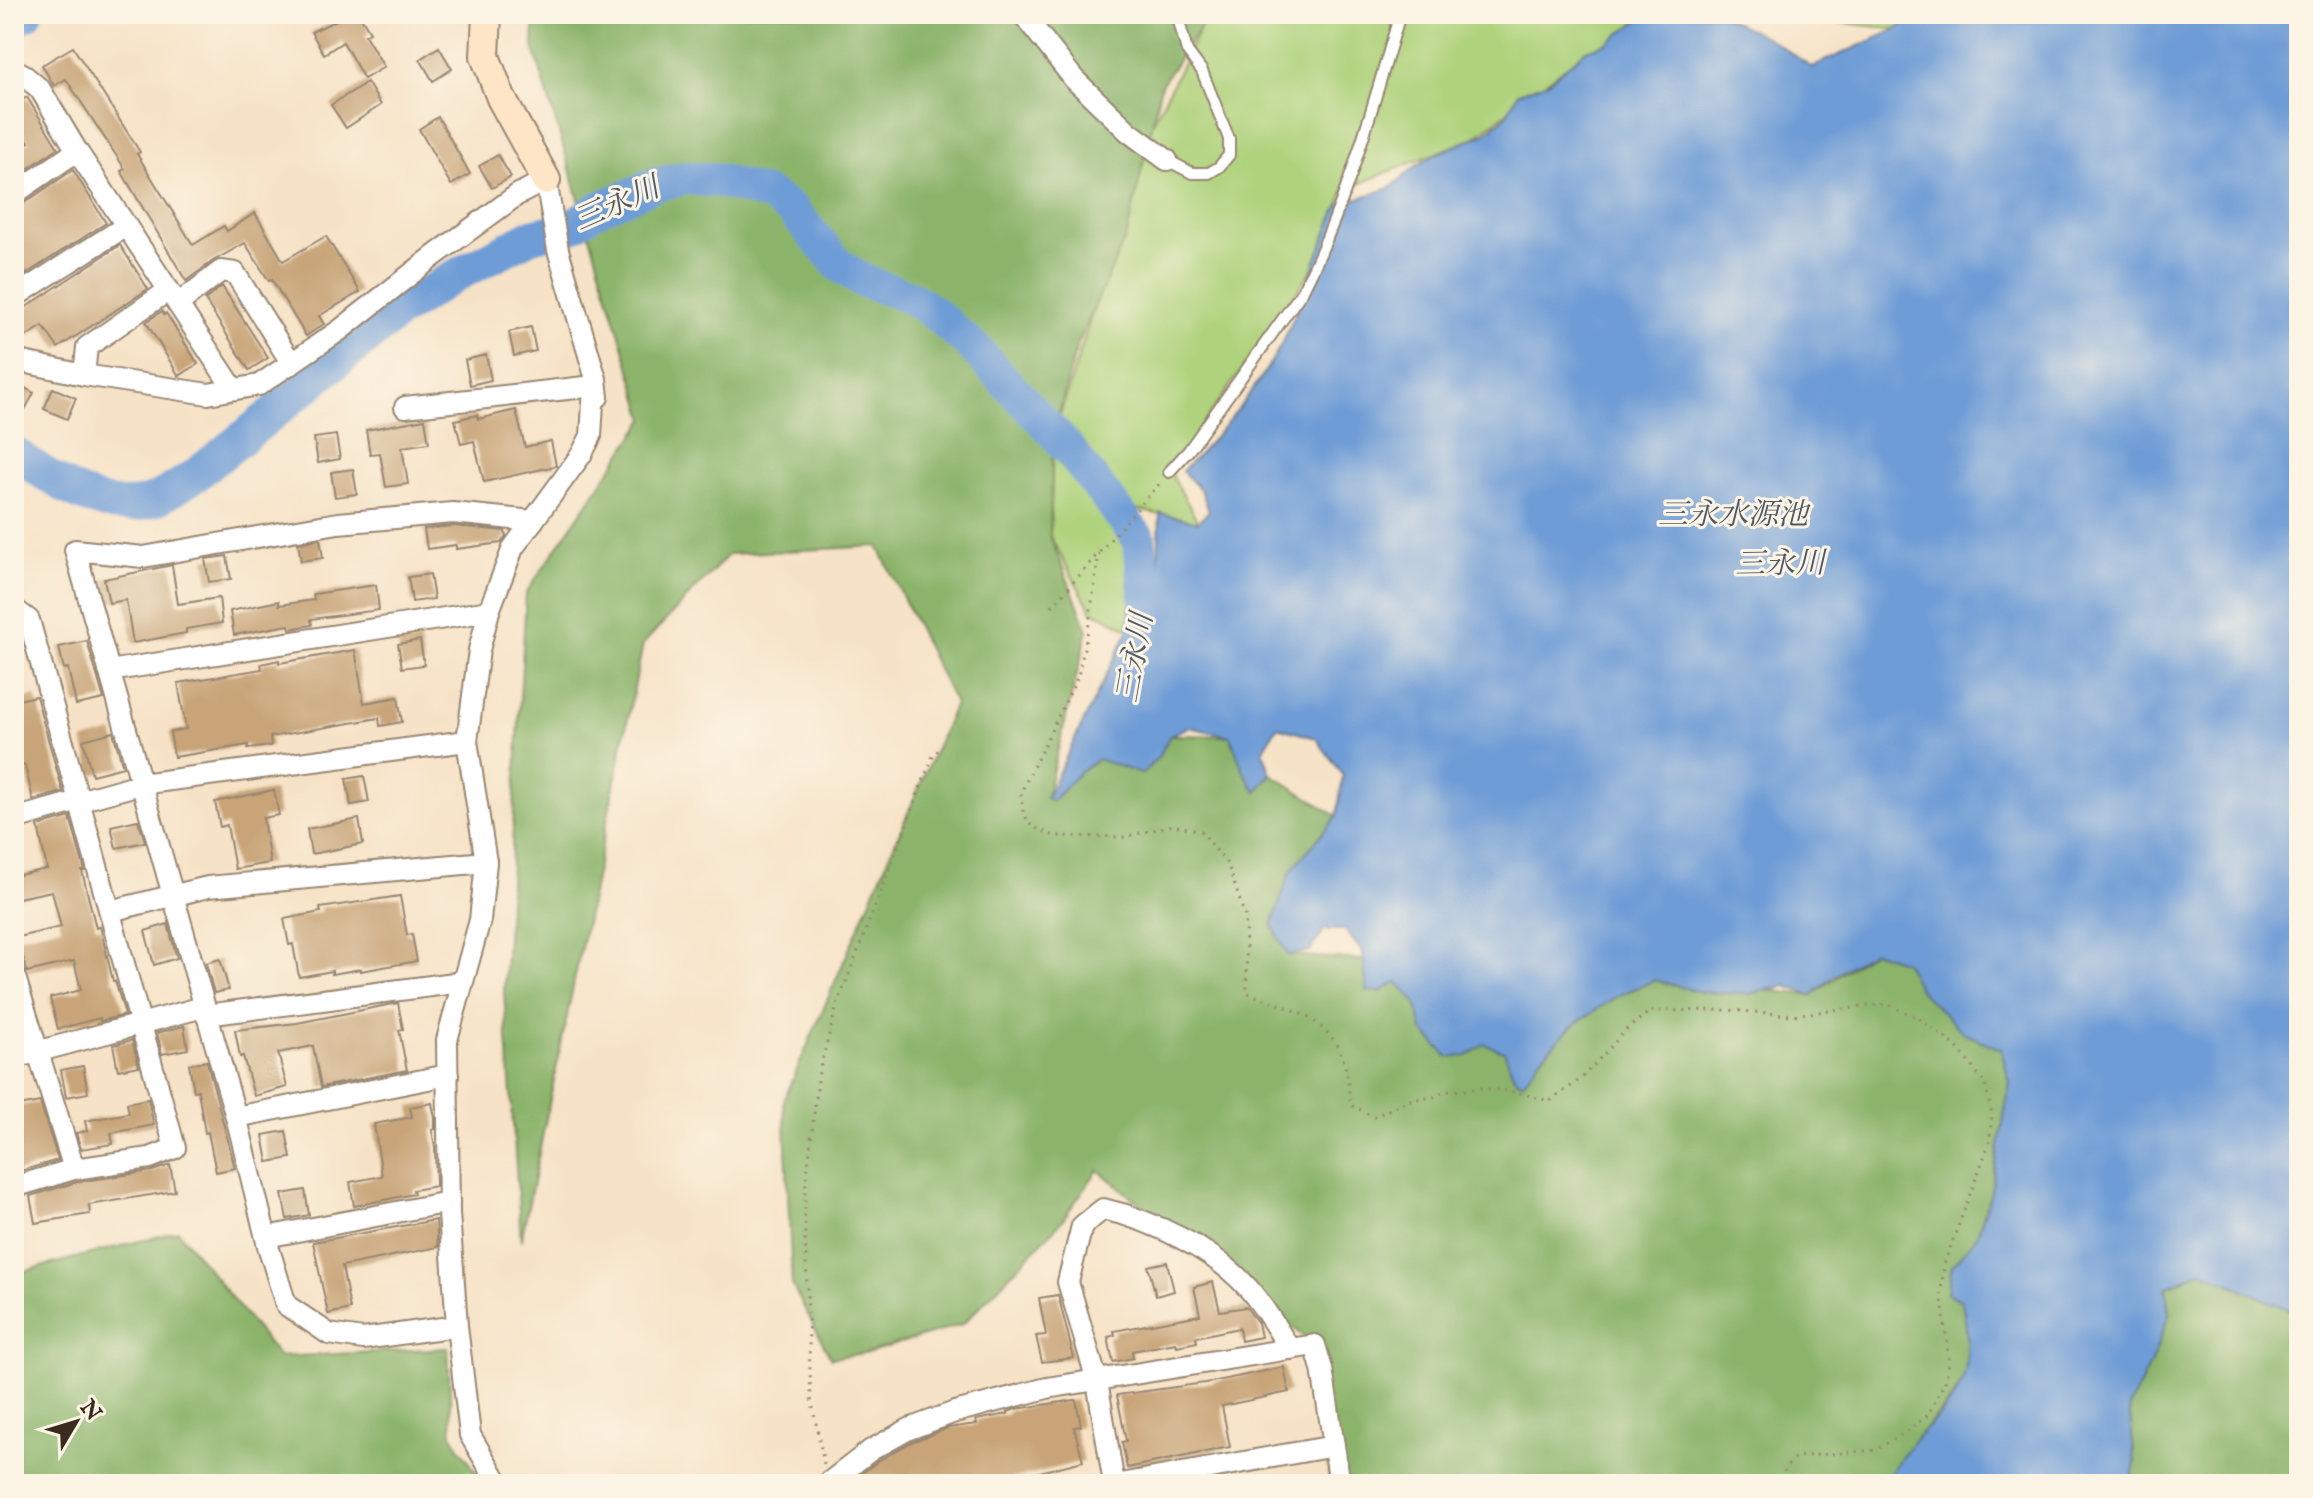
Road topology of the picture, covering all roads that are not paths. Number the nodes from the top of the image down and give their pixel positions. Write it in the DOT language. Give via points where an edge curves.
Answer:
graph roads {
  1 [pos="487,14"];
  2 [pos="1023,14"];
  3 [pos="1177,14"];
  4 [pos="1400,14"];
  5 [pos="14,80"];
  6 [pos="77,151"];
  7 [pos="1167,160"];
  8 [pos="546,180"];
  9 [pos="14,194"];
  10 [pos="126,226"];
  11 [pos="14,297"];
  12 [pos="173,297"];
  13 [pos="14,360"];
  14 [pos="292,364"];
  15 [pos="84,375"];
  16 [pos="594,386"];
  17 [pos="233,388"];
  18 [pos="405,407"];
  19 [pos="1169,472"];
  20 [pos="533,521"];
  21 [pos="489,611"];
  22 [pos="14,612"];
  23 [pos="109,671"];
  24 [pos="467,741"];
  25 [pos="140,784"];
  26 [pos="79,799"];
  27 [pos="14,819"];
  28 [pos="486,862"];
  29 [pos="172,896"];
  30 [pos="110,911"];
  31 [pos="14,974"];
  32 [pos="462,982"];
  33 [pos="204,1011"];
  34 [pos="141,1023"];
  35 [pos="37,1050"];
  36 [pos="14,1058"];
  37 [pos="448,1075"];
  38 [pos="236,1117"];
  39 [pos="74,1169"];
  40 [pos="14,1187"];
  41 [pos="449,1202"];
  42 [pos="266,1237"];
  43 [pos="457,1326"];
  44 [pos="1290,1349"];
  45 [pos="1097,1381"];
  46 [pos="1334,1446"];
  47 [pos="499,1484"];
  48 [pos="828,1484"];
  49 [pos="1114,1484"];
  50 [pos="1121,1484"];
  51 [pos="1340,1484"];
  1 -- 8 [label="street" via="485,56 501,98"];
  2 -- 7 [label="street" via="1074,79"];
  3 -- 7 [label="lane" via="1187,51 1202,71 1229,139 1229,155 1209,173 1192,173"];
  4 -- 19 [label="lane" via="1355,164 1302,292"];
  5 -- 6 [label="street" via="21,73 40,89"];
  6 -- 9 [label="street"];
  6 -- 10 [label="street"];
  8 -- 14 [label="street" via="517,195"];
  8 -- 16 [label="street" via="558,250 598,398"];
  10 -- 11 [label="street"];
  10 -- 12 [label="street"];
  12 -- 14 [label="street" via="221,271 235,273"];
  12 -- 15 [label="street" via="87,347"];
  12 -- 17 [label="street"];
  13 -- 15 [label="street"];
  14 -- 17 [label="street" via="259,385"];
  15 -- 17 [label="street" via="208,394"];
  16 -- 18 [label="street"];
  16 -- 20 [label="street" via="591,436"];
  20 -- 21 [label="street" via="513,548"];
  20 -- 23 [label="street" via="453,513 338,523 143,557 75,550"];
  21 -- 23 [label="street"];
  21 -- 24 [label="street"];
  22 -- 26 [label="street" via="29,620"];
  23 -- 25 [label="street"];
  24 -- 25 [label="street"];
  24 -- 28 [label="street"];
  25 -- 26 [label="street"];
  25 -- 29 [label="street"];
  26 -- 27 [label="street"];
  26 -- 30 [label="street"];
  28 -- 29 [label="street" via="208,887"];
  28 -- 32 [label="street" via="480,920"];
  29 -- 30 [label="street"];
  29 -- 33 [label="street"];
  30 -- 34 [label="street"];
  31 -- 35 [label="street"];
  32 -- 33 [label="street"];
  32 -- 37 [label="street" via="447,1040"];
  33 -- 34 [label="street"];
  33 -- 38 [label="street"];
  34 -- 35 [label="street"];
  34 -- 39 [label="street" via="175,1148 150,1158"];
  35 -- 36 [label="street"];
  35 -- 39 [label="street"];
  37 -- 38 [label="street"];
  37 -- 41 [label="street"];
  38 -- 42 [label="street"];
  39 -- 40 [label="street"];
  41 -- 42 [label="street"];
  41 -- 43 [label="street"];
  42 -- 43 [label="street" via="286,1305 329,1334 363,1339"];
  43 -- 47 [label="street" via="470,1435"];
  44 -- 45 [label="street"];
  44 -- 45 [label="street" via="1248,1287 1210,1255 1136,1216 1103,1209 1082,1226 1068,1282"];
  44 -- 46 [label="street" via="1315,1345"];
  45 -- 48 [label="street" via="1047,1388 909,1429"];
  45 -- 49 [label="street"];
  46 -- 50 [label="street"];
  46 -- 51 [label="street"];
}
